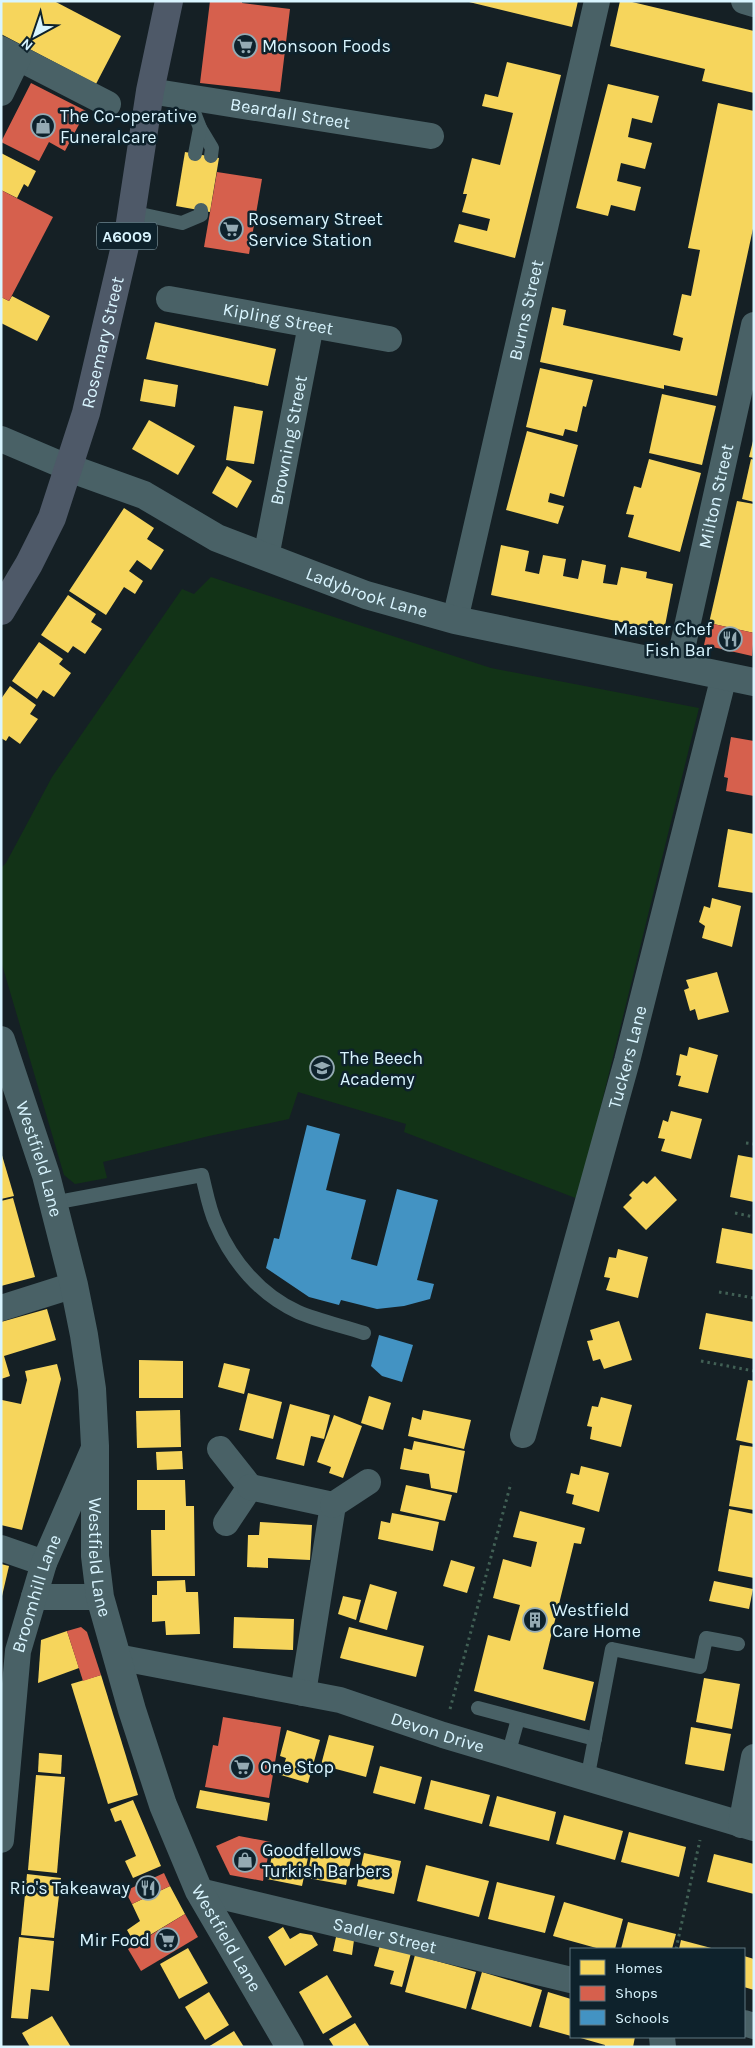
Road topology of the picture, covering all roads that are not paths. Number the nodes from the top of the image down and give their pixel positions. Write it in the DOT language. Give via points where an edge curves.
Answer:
graph roads {
  1 [pos="169,1"];
  2 [pos="598,1"];
  3 [pos="744,1"];
  4 [pos="754,4"];
  5 [pos="10,53"];
  6 [pos="150,91"];
  7 [pos="1,93"];
  8 [pos="188,97"];
  9 [pos="108,104"];
  10 [pos="200,128"];
  11 [pos="431,136"];
  12 [pos="195,154"];
  13 [pos="211,156"];
  14 [pos="185,208"];
  15 [pos="201,210"];
  16 [pos="131,212"];
  17 [pos="182,223"];
  18 [pos="168,299"];
  19 [pos="311,325"];
  20 [pos="754,325"];
  21 [pos="389,339"];
  22 [pos="1,439"];
  23 [pos="69,468"];
  24 [pos="266,557"];
  25 [pos="1,611"];
  26 [pos="455,620"];
  27 [pos="678,668"];
  28 [pos="724,676"];
  29 [pos="754,682"];
  30 [pos="1,1040"];
  31 [pos="52,1203"];
  32 [pos="74,1285"];
  33 [pos="1,1308"];
  34 [pos="364,1333"];
  35 [pos="523,1435"];
  36 [pos="95,1446"];
  37 [pos="220,1449"];
  38 [pos="368,1482"];
  39 [pos="250,1486"];
  40 [pos="333,1505"];
  41 [pos="226,1523"];
  42 [pos="1,1548"];
  43 [pos="44,1563"];
  44 [pos="34,1597"];
  45 [pos="100,1597"];
  46 [pos="738,1644"];
  47 [pos="117,1657"];
  48 [pos="304,1692"];
  49 [pos="478,1708"];
  50 [pos="518,1719"];
  51 [pos="595,1739"];
  52 [pos="5,1745"];
  53 [pos="508,1755"];
  54 [pos="754,1757"];
  55 [pos="587,1780"];
  56 [pos="748,1827"];
  57 [pos="1,1840"];
  58 [pos="199,1891"];
  59 [pos="570,1980"];
  60 [pos="290,2047"];
  1 -- 6 [label="highway, Rosemary Street / A6009"];
  2 -- 26 [label="street, Burns Street"];
  3 -- 4 [label="street"];
  5 -- 7 [label="street"];
  5 -- 9 [label="street"];
  6 -- 8 [label="street, Beardall Street"];
  6 -- 16 [label="highway, Rosemary Street / A6009"];
  8 -- 10 [label="lane"];
  8 -- 11 [label="street, Beardall Street"];
  10 -- 12 [label="lane"];
  10 -- 13 [label="lane" via="212,148"];
  14 -- 17 [label="lane"];
  15 -- 17 [label="lane" via="201,215"];
  16 -- 17 [label="lane"];
  16 -- 23 [label="highway, Rosemary Street / A6009" via="86,413"];
  18 -- 19 [label="street, Kipling Street"];
  19 -- 21 [label="street, Kipling Street"];
  19 -- 24 [label="street, Browning Street"];
  20 -- 27 [label="street, Milton Street"];
  22 -- 23 [label="street, Ladybrook Lane"];
  23 -- 24 [label="street, Ladybrook Lane" via="144,495 217,538"];
  23 -- 25 [label="highway, Rosemary Street / A6009" via="47,529"];
  24 -- 26 [label="street, Ladybrook Lane" via="366,594"];
  26 -- 27 [label="street, Ladybrook Lane"];
  27 -- 28 [label="street, Ladybrook Lane"];
  28 -- 29 [label="street, Ladybrook Lane"];
  28 -- 35 [label="street, Tuckers Lane" via="627,1061"];
  30 -- 31 [label="street, Westfield Lane" via="46,1175"];
  31 -- 32 [label="street, Westfield Lane"];
  31 -- 34 [label="lane" via="202,1176 215,1222 225,1243 250,1278 268,1294 298,1312"];
  32 -- 33 [label="street"];
  32 -- 36 [label="street, Westfield Lane" via="92,1389"];
  36 -- 43 [label="street, Broomhill Lane"];
  36 -- 45 [label="street, Westfield Lane" via="95,1556"];
  37 -- 39 [label="street"];
  38 -- 40 [label="street"];
  39 -- 40 [label="street"];
  39 -- 41 [label="street"];
  40 -- 48 [label="street"];
  42 -- 43 [label="street"];
  43 -- 44 [label="street, Broomhill Lane"];
  44 -- 45 [label="street"];
  44 -- 52 [label="street, Broomhill Lane" via="18,1651"];
  45 -- 47 [label="street, Westfield Lane"];
  46 -- 51 [label="lane" via="706,1638 700,1667 612,1649"];
  47 -- 48 [label="street, Devon Drive"];
  47 -- 58 [label="street, Westfield Lane" via="162,1805"];
  48 -- 53 [label="street, Devon Drive" via="340,1700"];
  49 -- 50 [label="lane"];
  50 -- 51 [label="lane"];
  50 -- 53 [label="lane"];
  51 -- 55 [label="lane"];
  52 -- 57 [label="street, Broomhill Lane"];
  53 -- 55 [label="street, Devon Drive"];
  54 -- 56 [label="street"];
  55 -- 56 [label="street, Devon Drive"];
  58 -- 59 [label="street, Sadler Street"];
  58 -- 60 [label="street, Westfield Lane"];
}
